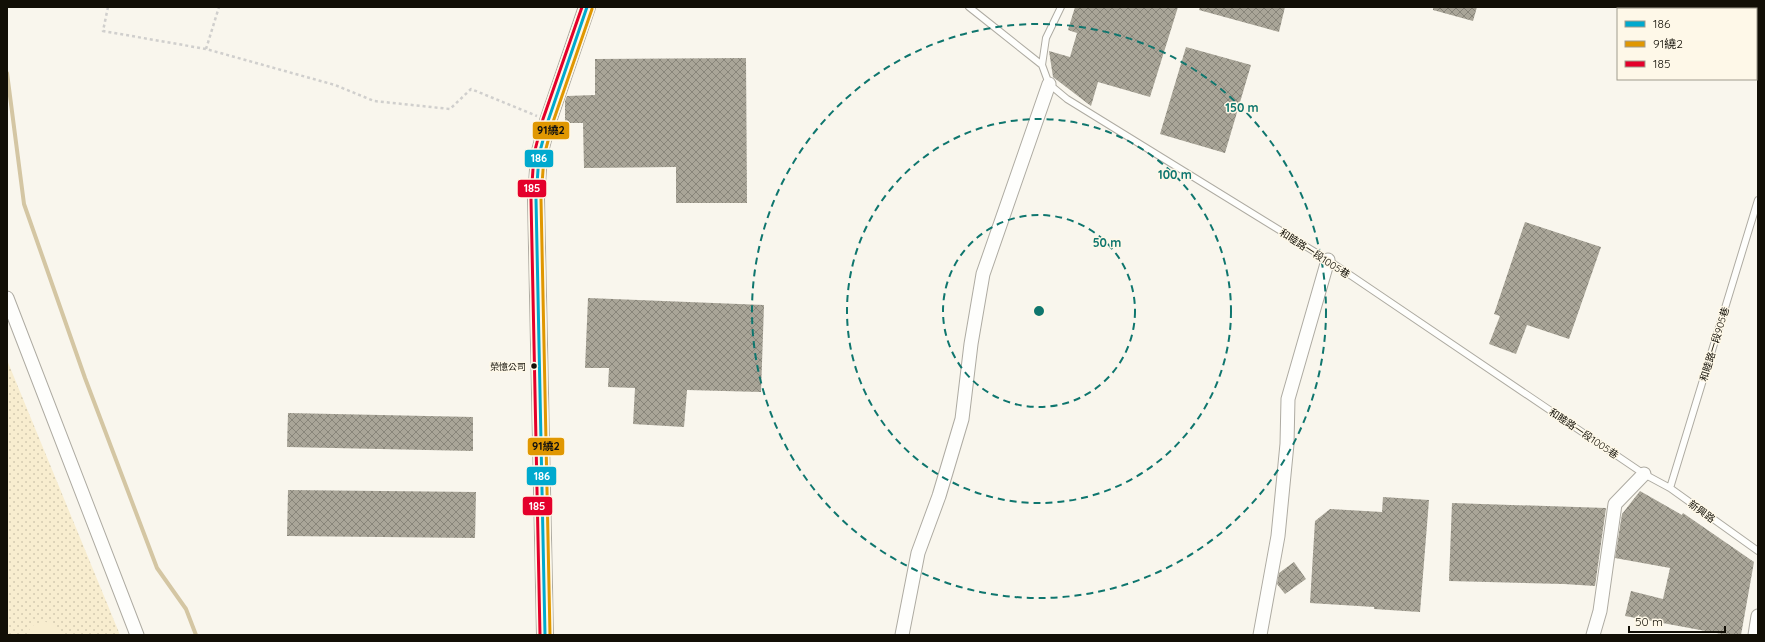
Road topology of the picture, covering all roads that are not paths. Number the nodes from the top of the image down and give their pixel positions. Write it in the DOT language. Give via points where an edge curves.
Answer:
graph roads {
  1 [pos="587,7"];
  2 [pos="969,7"];
  3 [pos="1061,7"];
  4 [pos="1042,65"];
  5 [pos="1049,84"];
  6 [pos="1758,200"];
  7 [pos="1328,260"];
  8 [pos="7,298"];
  9 [pos="1644,474"];
  10 [pos="1670,488"];
  11 [pos="1758,551"];
  12 [pos="1758,616"];
  13 [pos="137,635"];
  14 [pos="545,635"];
  15 [pos="902,635"];
  16 [pos="1260,635"];
  17 [pos="1593,635"];
  18 [pos="1755,635"];
  1 -- 14 [label="street" via="548,121 539,155 536,199"];
  2 -- 4 [label="lane"];
  3 -- 4 [label="lane, 和睦路一段1005巷" via="1046,38"];
  4 -- 5 [label="lane, 和睦路一段1005巷"];
  5 -- 7 [label="lane, 和睦路一段1005巷" via="1067,99"];
  5 -- 15 [label="street" via="983,274 962,419 939,496 918,553"];
  6 -- 10 [label="lane, 和睦路一段905巷"];
  7 -- 9 [label="lane, 和睦路一段1005巷"];
  7 -- 16 [label="street" via="1288,399 1287,444 1278,536"];
  8 -- 13 [label="street"];
  9 -- 10 [label="lane, 新興路"];
  9 -- 17 [label="street" via="1615,504 1600,611"];
  10 -- 11 [label="lane, 新興路"];
  12 -- 18 [label="street"];
}
